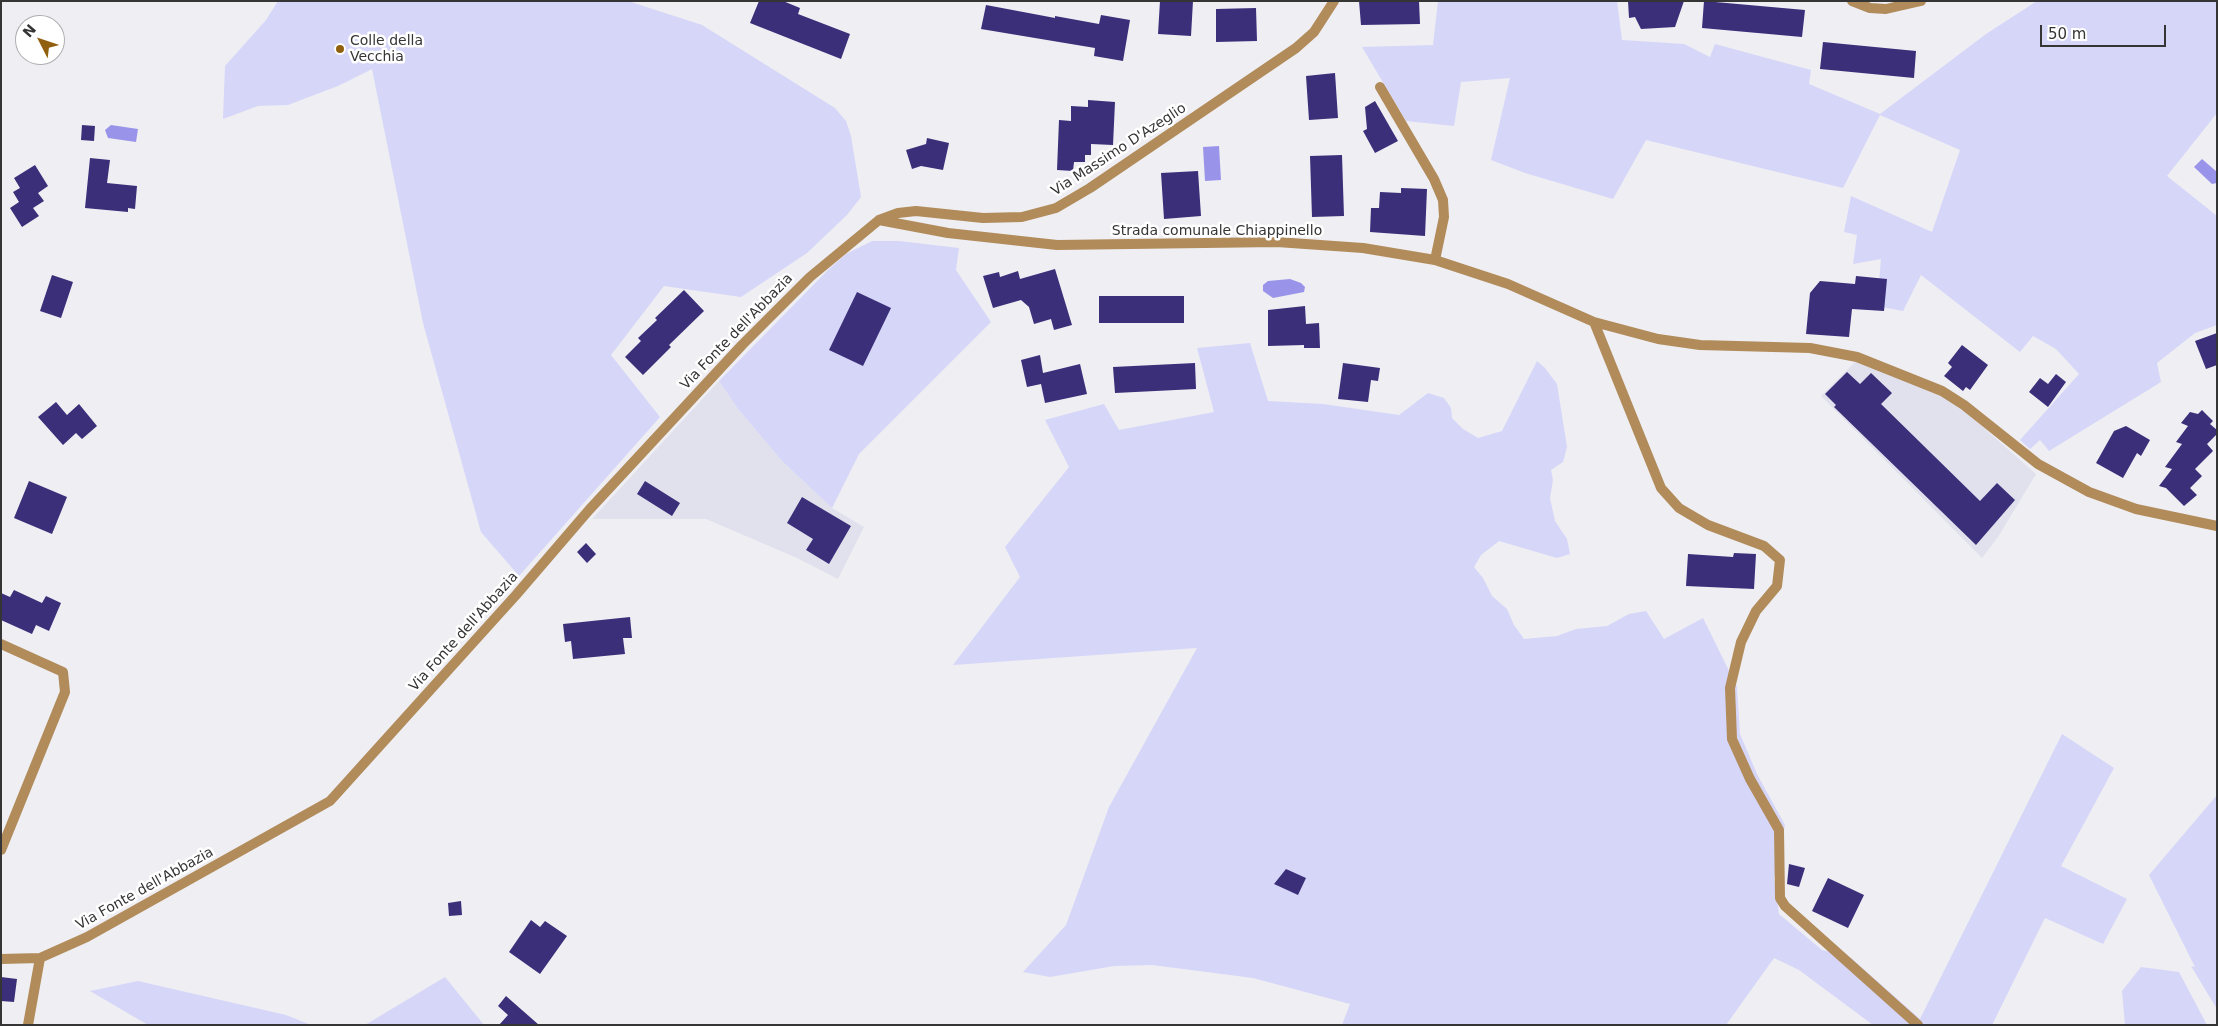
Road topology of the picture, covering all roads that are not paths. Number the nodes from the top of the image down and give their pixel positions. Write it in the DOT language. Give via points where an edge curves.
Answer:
graph roads {
  1 [pos="1852,1"];
  2 [pos="1921,1"];
  3 [pos="1331,2"];
  4 [pos="1380,87"];
  5 [pos="879,220"];
  6 [pos="1435,260"];
  7 [pos="1594,322"];
  8 [pos="2217,526"];
  9 [pos="1,644"];
  10 [pos="1,850"];
  11 [pos="40,958"];
  12 [pos="1,959"];
  13 [pos="28,1025"];
  14 [pos="1918,1025"];
  1 -- 2 [label="street" via="1870,8 1886,9"];
  3 -- 5 [label="street, Via Massimo D'Azeglio" via="1314,32 1296,48 1056,208 1022,217 983,218 916,211"];
  4 -- 6 [label="street" via="1443,200 1444,218"];
  5 -- 6 [label="street, Strada comunale Chiappinello" via="948,233 1057,246 1284,243 1363,248"];
  5 -- 11 [label="street, Via Fonte dell'Abbazia" via="810,277 742,345 330,801 87,937"];
  6 -- 7 [label="street, Strada comunale Chiappinello" via="1508,284"];
  7 -- 8 [label="street, Strada comunale Chiappinello" via="1680,343 1810,348 1857,358 1942,391 2038,464 2089,492 2136,509"];
  7 -- 14 [label="street" via="1660,488 1679,508 1708,525 1764,546 1780,560 1777,586 1756,611 1741,642 1730,688 1732,739 1750,780 1779,830 1780,898"];
  9 -- 10 [label="street" via="62,672 65,692"];
  11 -- 12 [label="street, Via Fonte dell'Abbazia"];
  11 -- 13 [label="street"];
}
